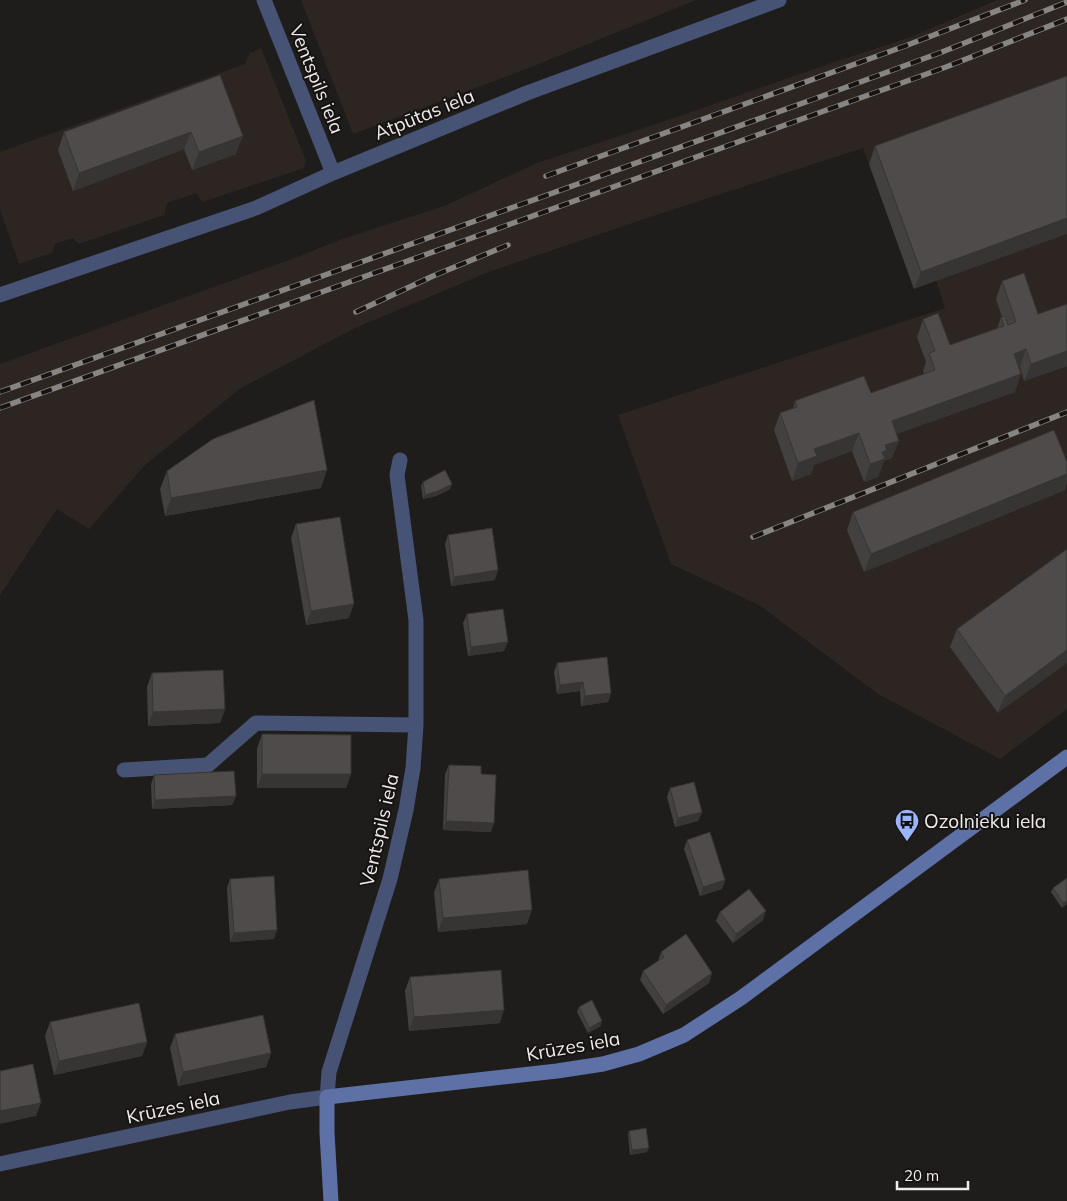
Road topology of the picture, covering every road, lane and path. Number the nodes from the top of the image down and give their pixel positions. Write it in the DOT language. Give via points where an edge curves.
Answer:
graph roads {
  1 [pos="264,0"];
  2 [pos="779,0"];
  3 [pos="333,173"];
  4 [pos="0,295"];
  5 [pos="400,460"];
  6 [pos="416,725"];
  7 [pos="1065,762"];
  8 [pos="124,770"];
  9 [pos="327,1097"];
  10 [pos="0,1164"];
  11 [pos="331,1201"];
  1 -- 3 [label="street, Ventspils iela"];
  2 -- 3 [label="street, Atpūtas iela" via="527,93"];
  3 -- 4 [label="street, Atpūtas iela" via="256,208"];
  5 -- 6 [label="street, Ventspils iela" via="397,475 416,620"];
  6 -- 8 [label="street" via="256,723 208,765"];
  6 -- 9 [label="street, Ventspils iela" via="410,785 392,870 329,1072"];
  7 -- 9 [label="street, Krūzes iela" via="742,998 684,1035 639,1054 603,1064"];
  9 -- 10 [label="street, Krūzes iela" via="290,1102"];
  9 -- 11 [label="street, Ventspils iela"];
}
